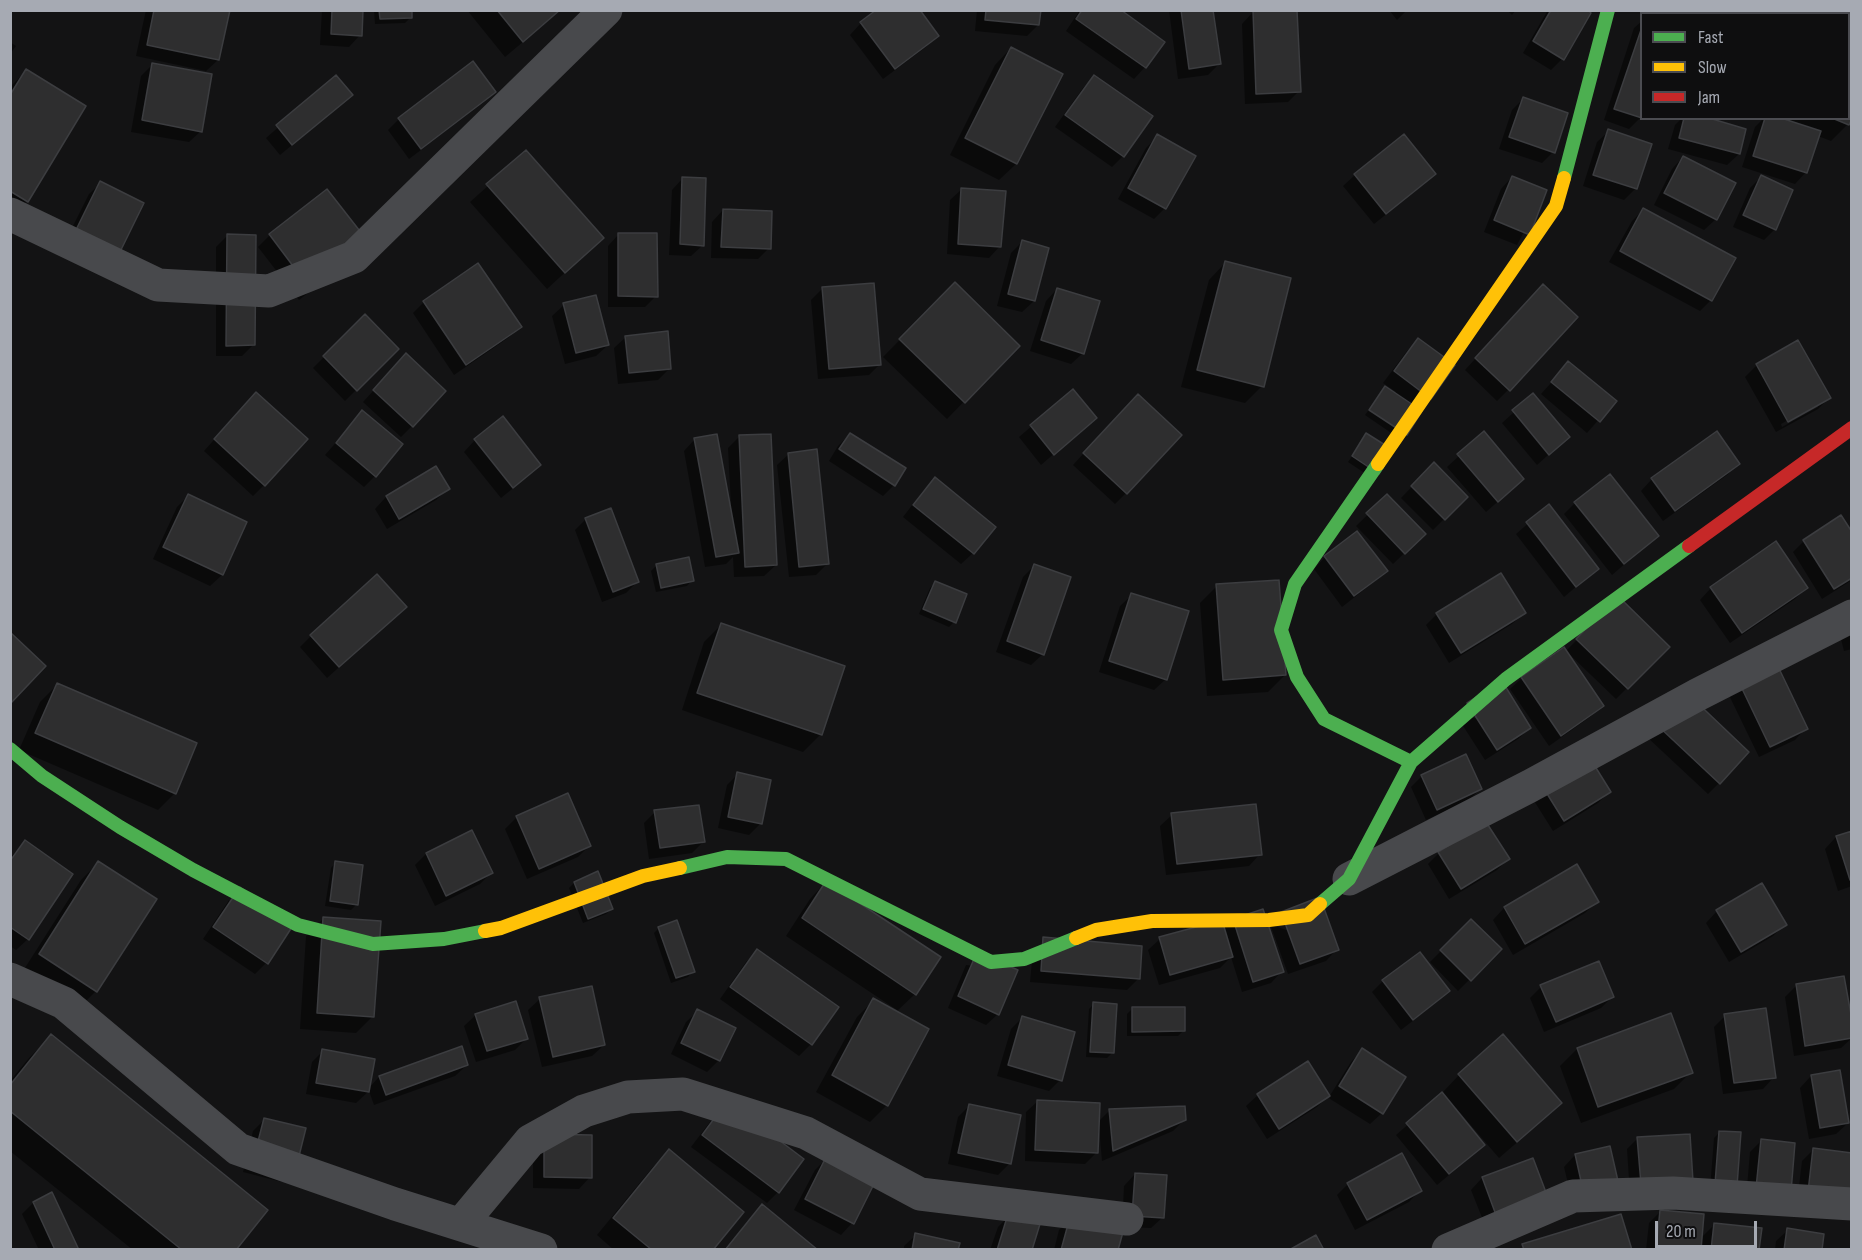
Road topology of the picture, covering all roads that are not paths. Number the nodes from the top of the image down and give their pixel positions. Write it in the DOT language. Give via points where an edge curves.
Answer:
graph roads {
  1 [pos="606,10"];
  2 [pos="1608,10"];
  3 [pos="10,214"];
  4 [pos="1851,428"];
  5 [pos="1851,616"];
  6 [pos="10,749"];
  7 [pos="1411,762"];
  8 [pos="1349,879"];
  9 [pos="10,979"];
  10 [pos="1851,1204"];
  11 [pos="1127,1219"];
  12 [pos="461,1224"];
  13 [pos="541,1250"];
  14 [pos="1448,1250"];
  1 -- 3 [label="street" via="354,257 269,291 158,285"];
  2 -- 7 [label="street" via="1556,206 1295,584 1281,630 1297,677 1324,719"];
  4 -- 7 [label="street" via="1506,679"];
  5 -- 8 [label="street"];
  6 -- 8 [label="street" via="42,776 193,870 298,925 373,944 444,939 501,928 643,876 727,857 786,859 991,962 1024,958 1096,930 1152,921 1269,920 1308,915"];
  7 -- 8 [label="street"];
  9 -- 12 [label="street" via="64,1003 238,1149"];
  10 -- 14 [label="street" via="1672,1193 1574,1196"];
  11 -- 12 [label="street" via="920,1194 806,1133 683,1094 628,1097 584,1111 530,1141"];
  12 -- 13 [label="street"];
}
